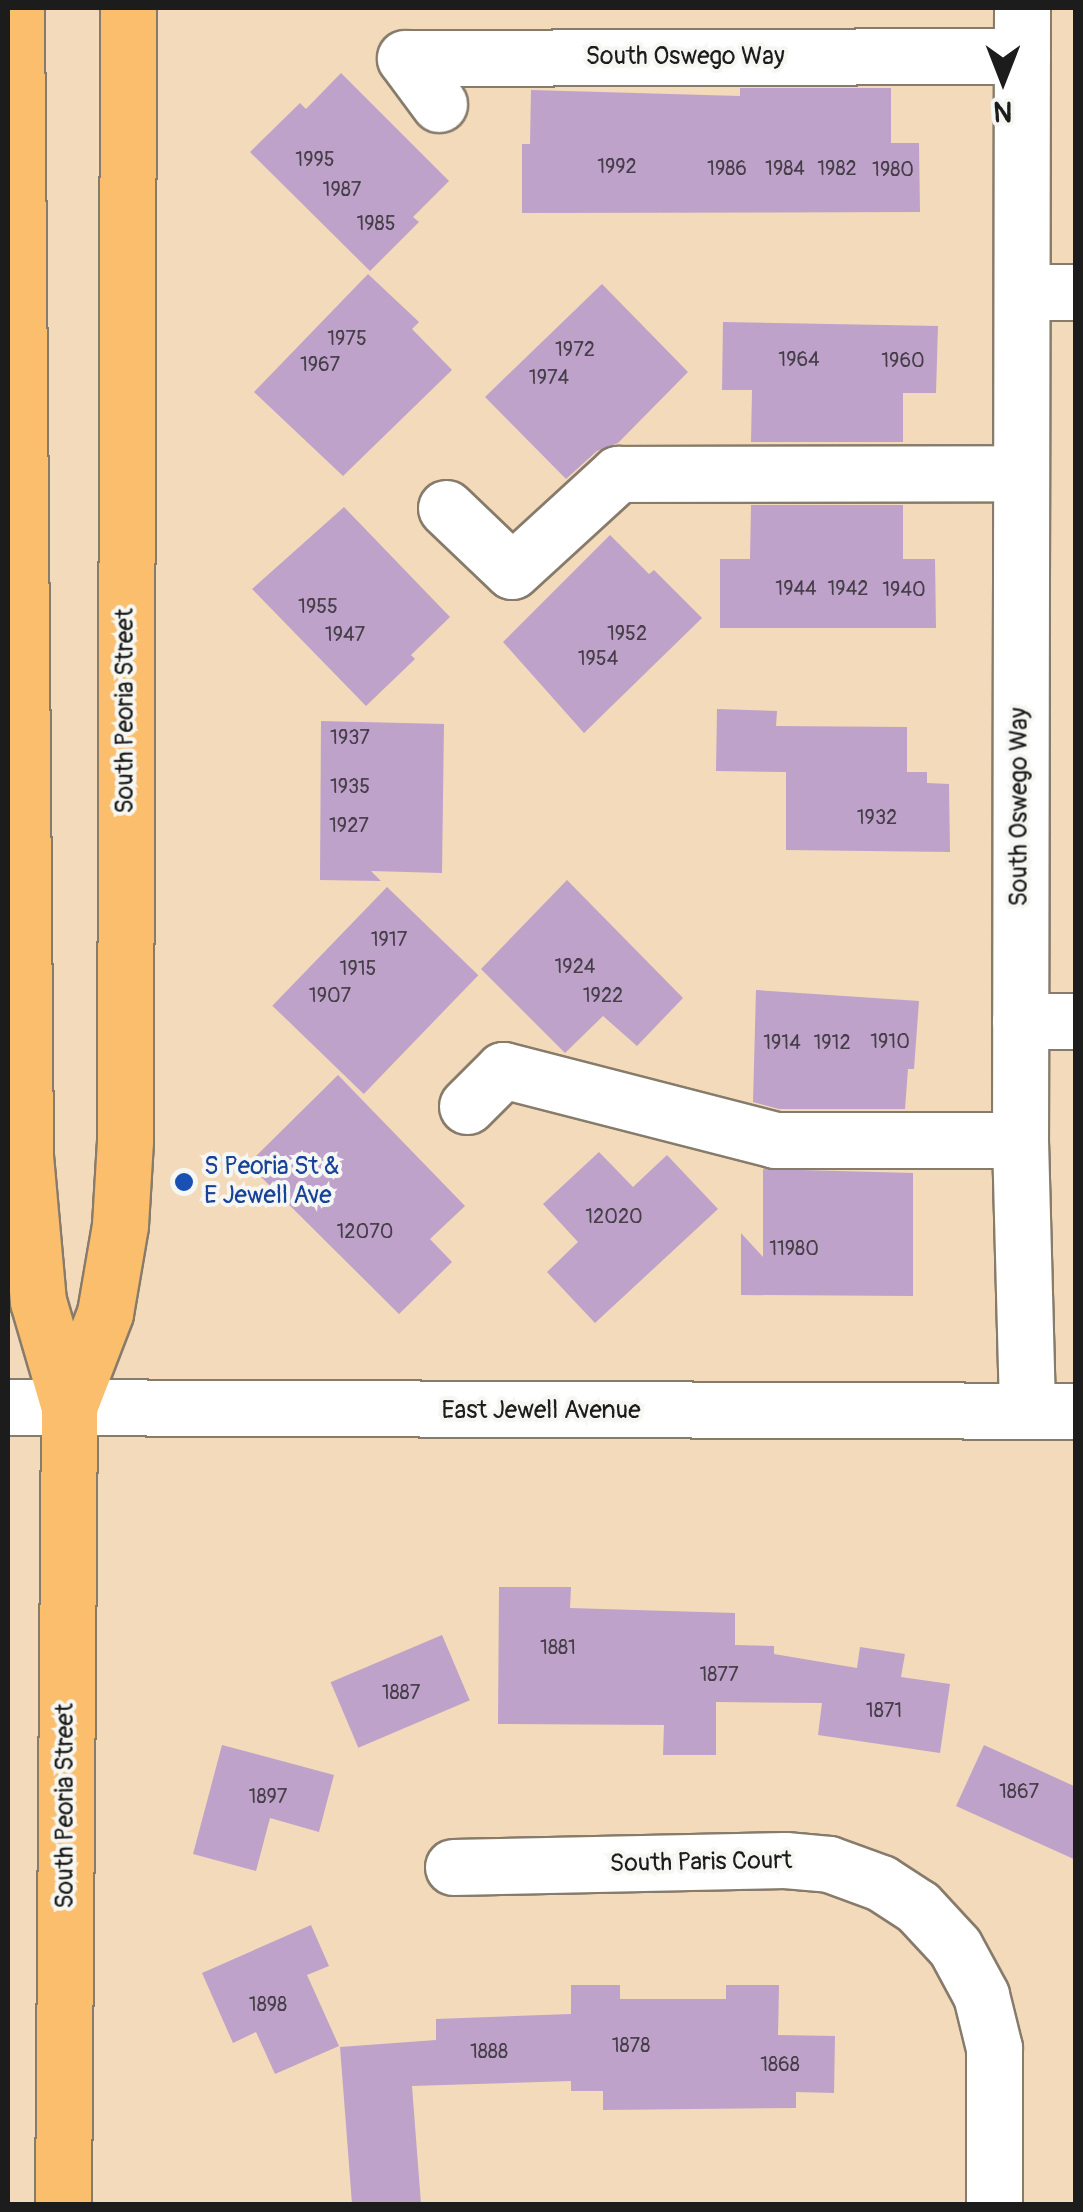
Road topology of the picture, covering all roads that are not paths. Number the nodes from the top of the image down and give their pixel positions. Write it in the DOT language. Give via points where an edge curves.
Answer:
graph roads {
  1 [pos="16,8"];
  2 [pos="128,8"];
  3 [pos="1022,32"];
  4 [pos="439,104"];
  5 [pos="1022,292"];
  6 [pos="1076,292"];
  7 [pos="1021,473"];
  8 [pos="446,508"];
  9 [pos="1020,1021"];
  10 [pos="1076,1021"];
  11 [pos="467,1106"];
  12 [pos="1020,1140"];
  13 [pos="8,1406"];
  14 [pos="69,1407"];
  15 [pos="1051,1410"];
  16 [pos="453,1867"];
  17 [pos="63,2204"];
  18 [pos="994,2204"];
  1 -- 14 [label="main road, South Peoria Street" via="25,1156 38,1300"];
  2 -- 14 [label="main road, South Peoria Street" via="123,1195 105,1313"];
  3 -- 4 [label="street, South Oswego Way" via="405,58"];
  3 -- 5 [label="street, South Oswego Way"];
  5 -- 6 [label="street"];
  5 -- 7 [label="street, South Oswego Way"];
  7 -- 8 [label="street" via="618,474 512,571"];
  7 -- 9 [label="street, South Oswego Way"];
  9 -- 10 [label="street"];
  9 -- 12 [label="street, South Oswego Way"];
  11 -- 12 [label="street" via="504,1070 775,1140"];
  12 -- 15 [label="street, South Oswego Way"];
  13 -- 14 [label="street, East Jewell Avenue"];
  14 -- 15 [label="street, East Jewell Avenue"];
  14 -- 17 [label="main road, South Peoria Street"];
  16 -- 18 [label="street, South Paris Court" via="785,1860 830,1864 881,1883 918,1907 955,1947 981,1995 994,2048"];
}
